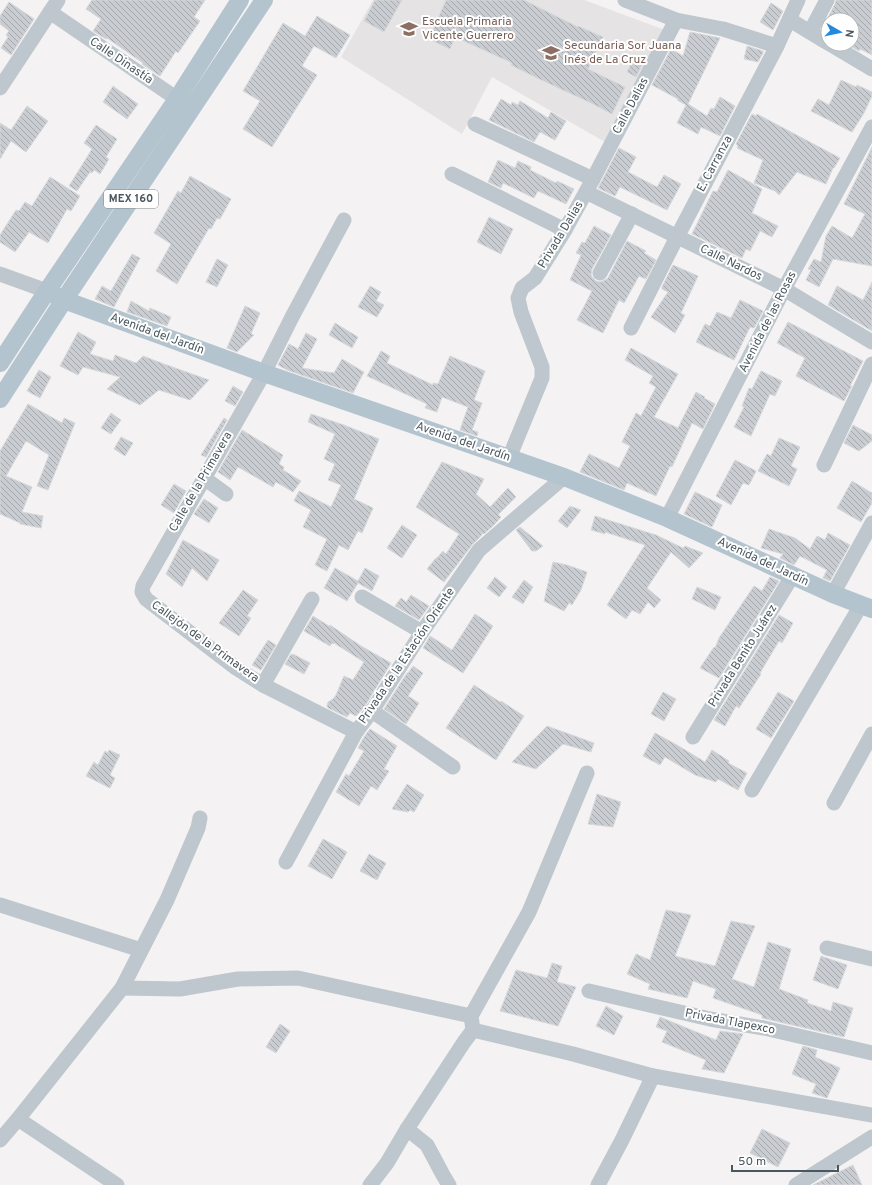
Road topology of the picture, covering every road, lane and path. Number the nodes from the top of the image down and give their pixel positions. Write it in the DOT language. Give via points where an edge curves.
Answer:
graph roads {
  1 [pos="240,0"];
  2 [pos="264,0"];
  3 [pos="625,0"];
  4 [pos="798,0"];
  5 [pos="827,0"];
  6 [pos="54,6"];
  7 [pos="676,20"];
  8 [pos="790,20"];
  9 [pos="810,32"];
  10 [pos="820,38"];
  11 [pos="777,46"];
  12 [pos="844,52"];
  13 [pos="872,68"];
  14 [pos="0,88"];
  15 [pos="177,99"];
  16 [pos="192,109"];
  17 [pos="475,124"];
  18 [pos="872,127"];
  19 [pos="452,174"];
  20 [pos="589,186"];
  21 [pos="632,214"];
  22 [pos="344,220"];
  23 [pos="565,230"];
  24 [pos="677,237"];
  25 [pos="600,273"];
  26 [pos="0,274"];
  27 [pos="784,289"];
  28 [pos="47,291"];
  29 [pos="64,300"];
  30 [pos="631,328"];
  31 [pos="872,342"];
  32 [pos="0,363"];
  33 [pos="872,364"];
  34 [pos="264,373"];
  35 [pos="0,399"];
  36 [pos="509,458"];
  37 [pos="824,465"];
  38 [pos="564,477"];
  39 [pos="204,478"];
  40 [pos="226,494"];
  41 [pos="667,518"];
  42 [pos="872,523"];
  43 [pos="793,575"];
  44 [pos="142,592"];
  45 [pos="833,594"];
  46 [pos="362,597"];
  47 [pos="312,599"];
  48 [pos="867,607"];
  49 [pos="422,632"];
  50 [pos="263,685"];
  51 [pos="372,711"];
  52 [pos="356,732"];
  53 [pos="872,734"];
  54 [pos="693,737"];
  55 [pos="452,767"];
  56 [pos="587,773"];
  57 [pos="752,790"];
  58 [pos="834,803"];
  59 [pos="200,818"];
  60 [pos="286,862"];
  61 [pos="0,904"];
  62 [pos="827,948"];
  63 [pos="141,950"];
  64 [pos="872,959"];
  65 [pos="122,988"];
  66 [pos="589,992"];
  67 [pos="472,1023"];
  68 [pos="872,1053"];
  69 [pos="653,1076"];
  70 [pos="872,1115"];
  71 [pos="18,1120"];
  72 [pos="407,1129"];
  73 [pos="872,1137"];
  74 [pos="0,1140"];
  75 [pos="117,1185"];
  76 [pos="370,1185"];
  77 [pos="449,1185"];
  78 [pos="598,1185"];
  79 [pos="796,1185"];
  1 -- 15 [label="main road, MEX 160"];
  2 -- 16 [label="main road, MEX 160"];
  3 -- 7 [label="street"];
  4 -- 8 [label="street, E. Carranza"];
  5 -- 9 [label="street"];
  6 -- 14 [label="street, Calle Dinastía"];
  6 -- 15 [label="street, Calle Dinastía"];
  7 -- 11 [label="street" via="723,29"];
  7 -- 20 [label="street, Calle Dalias"];
  8 -- 9 [label="street"];
  8 -- 11 [label="street, E. Carranza"];
  9 -- 10 [label="street"];
  11 -- 24 [label="street, E. Carranza"];
  12 -- 13 [label="street"];
  15 -- 16 [label="street, Calle Dinastía"];
  15 -- 28 [label="main road, MEX 160"];
  16 -- 29 [label="main road, MEX 160"];
  17 -- 20 [label="street, Calle Nardos"];
  18 -- 27 [label="street, Avenida de las Rosas"];
  19 -- 23 [label="street"];
  20 -- 21 [label="street, Calle Nardos"];
  20 -- 23 [label="street, Privada Dalias"];
  21 -- 24 [label="street, Calle Nardos"];
  21 -- 25 [label="street"];
  22 -- 34 [label="street, Calle de la Primavera"];
  23 -- 36 [label="street, Privada Dalias" via="535,278 522,288 518,298 542,367 542,378"];
  24 -- 27 [label="street, Calle Nardos"];
  24 -- 30 [label="street, E. Carranza"];
  26 -- 28 [label="street"];
  27 -- 31 [label="street, Calle Nardos"];
  27 -- 41 [label="street, Avenida de las Rosas"];
  28 -- 29 [label="main road, Avenida del Jardín"];
  28 -- 32 [label="main road, MEX 160"];
  29 -- 34 [label="main road, Avenida del Jardín"];
  29 -- 35 [label="main road, MEX 160"];
  33 -- 37 [label="street"];
  34 -- 36 [label="main road, Avenida del Jardín"];
  34 -- 39 [label="street, Calle de la Primavera"];
  36 -- 38 [label="main road, Avenida del Jardín"];
  38 -- 41 [label="main road, Avenida del Jardín"];
  38 -- 49 [label="street, Privada de la Estación Oriente" via="479,550"];
  39 -- 40 [label="street"];
  39 -- 44 [label="street, Calle de la Primavera"];
  41 -- 43 [label="main road, Avenida del Jardín"];
  42 -- 45 [label="street"];
  43 -- 45 [label="main road, Avenida del Jardín"];
  43 -- 54 [label="street, Privada Benito Juárez"];
  44 -- 50 [label="street, Callejón de la Primavera" via="146,599 194,636"];
  45 -- 48 [label="main road, Avenida del Jardín"];
  46 -- 49 [label="street"];
  47 -- 50 [label="street"];
  48 -- 57 [label="street"];
  49 -- 51 [label="street, Privada de la Estación Oriente"];
  50 -- 52 [label="street, Callejón de la Primavera"];
  51 -- 52 [label="street, Privada de la Estación Oriente"];
  51 -- 55 [label="street"];
  52 -- 60 [label="street, Privada de la Estación Oriente"];
  53 -- 58 [label="street"];
  56 -- 67 [label="street" via="529,912"];
  59 -- 63 [label="street" via="166,900"];
  61 -- 63 [label="street"];
  62 -- 64 [label="street"];
  63 -- 65 [label="street"];
  65 -- 67 [label="street" via="180,989 238,979 298,978"];
  65 -- 71 [label="street"];
  66 -- 68 [label="street, Privada Tlapexco"];
  67 -- 69 [label="street"];
  67 -- 72 [label="street" via="464,1042"];
  69 -- 70 [label="street"];
  69 -- 78 [label="street"];
  71 -- 74 [label="street"];
  71 -- 75 [label="street"];
  72 -- 76 [label="street"];
  72 -- 77 [label="street" via="427,1145"];
  73 -- 79 [label="street"];
}
